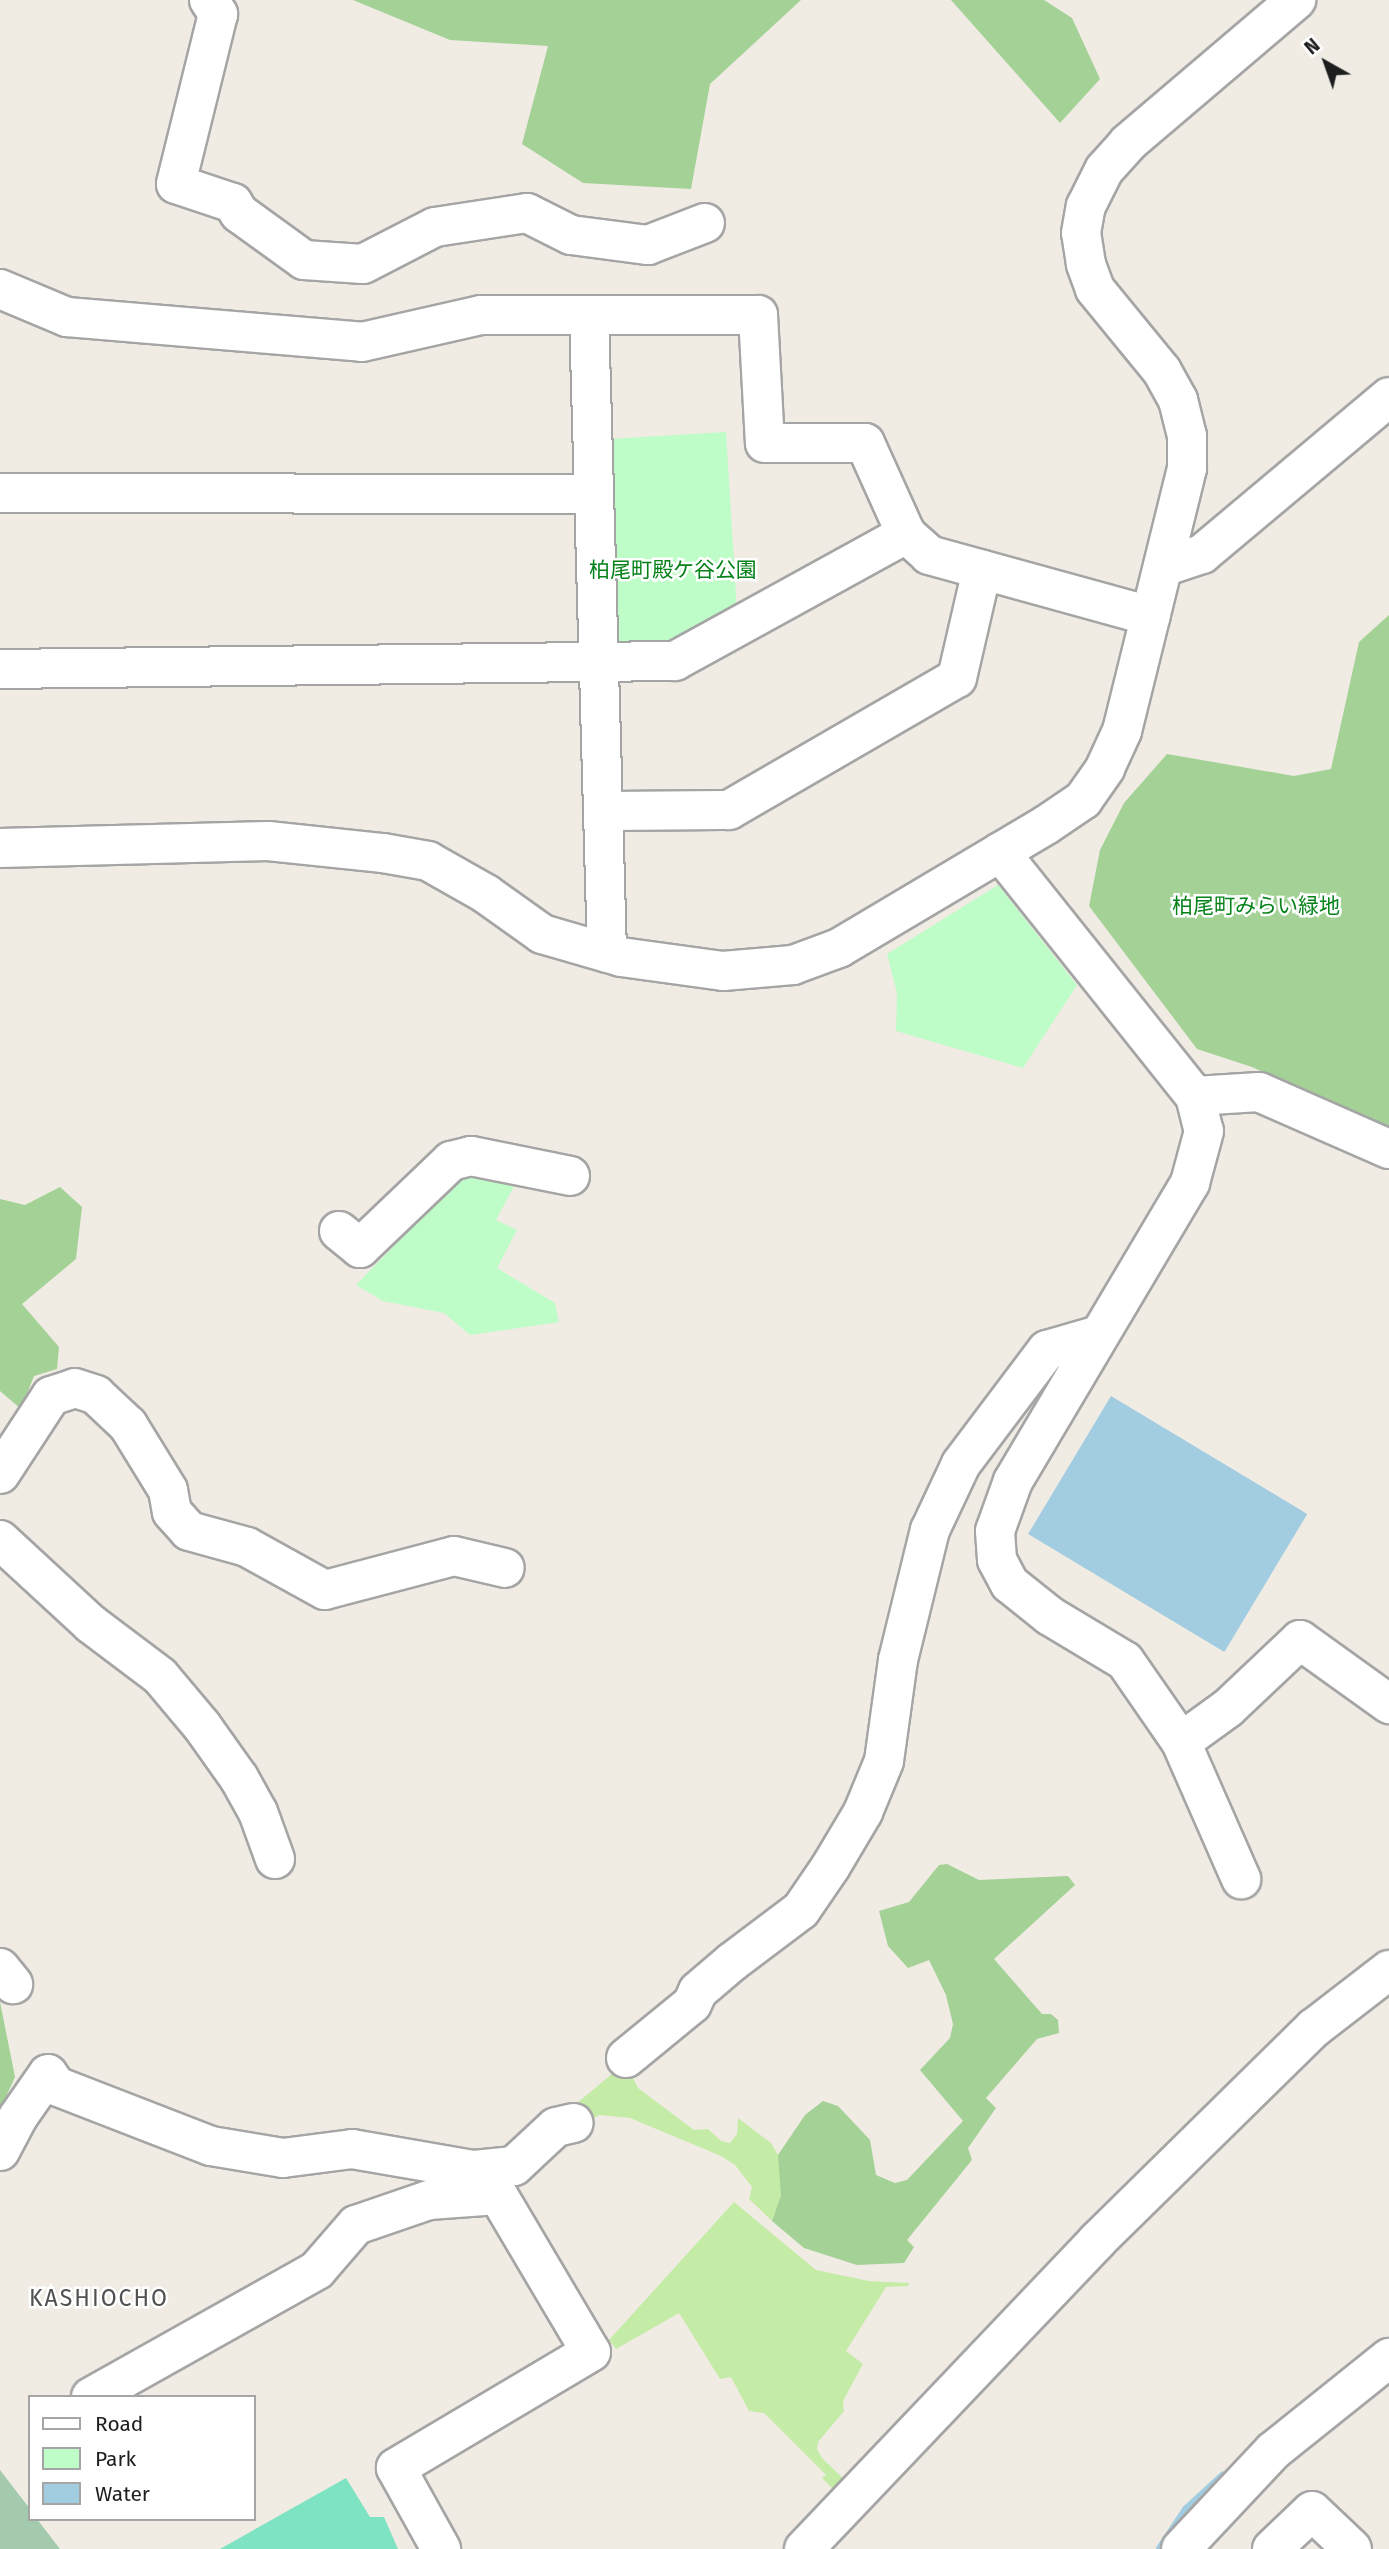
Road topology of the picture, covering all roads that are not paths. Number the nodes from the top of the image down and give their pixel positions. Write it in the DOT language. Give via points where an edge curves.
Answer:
graph roads {
  1 [pos="209,0"];
  2 [pos="1296,0"];
  3 [pos="705,223"];
  4 [pos="0,289"];
  5 [pos="589,316"];
  6 [pos="1389,397"];
  7 [pos="0,493"];
  8 [pos="594,494"];
  9 [pos="906,534"];
  10 [pos="1163,568"];
  11 [pos="982,570"];
  12 [pos="1151,616"];
  13 [pos="599,663"];
  14 [pos="0,669"];
  15 [pos="603,811"];
  16 [pos="0,848"];
  17 [pos="1000,852"];
  18 [pos="607,953"];
  19 [pos="1195,1096"];
  20 [pos="1389,1149"];
  21 [pos="570,1176"];
  22 [pos="340,1231"];
  23 [pos="1099,1335"];
  24 [pos="0,1474"];
  25 [pos="0,1540"];
  26 [pos="505,1568"];
  27 [pos="1389,1704"];
  28 [pos="1181,1742"];
  29 [pos="275,1860"];
  30 [pos="1241,1879"];
  31 [pos="1389,1970"];
  32 [pos="626,2058"];
  33 [pos="574,2123"];
  34 [pos="0,2151"];
  35 [pos="506,2181"];
  36 [pos="1389,2358"];
  37 [pos="95,2395"];
  38 [pos="441,2549"];
  39 [pos="804,2549"];
  40 [pos="1181,2549"];
  41 [pos="1272,2549"];
  42 [pos="1352,2549"];
  1 -- 3 [label="street" via="218,14 176,184 233,203 239,213 304,260 363,264 435,227 527,213 570,235 648,245"];
  2 -- 10 [label="street" via="1128,143 1104,170 1086,206 1081,233 1095,289 1162,371 1178,400 1187,436 1187,468"];
  4 -- 5 [label="street" via="67,317 362,342 481,315"];
  5 -- 8 [label="street"];
  5 -- 9 [label="street" via="758,315 765,443 866,443"];
  6 -- 10 [label="street" via="1202,554"];
  7 -- 8 [label="street"];
  8 -- 13 [label="street"];
  9 -- 11 [label="street" via="929,555"];
  9 -- 13 [label="street" via="675,661"];
  10 -- 12 [label="street"];
  11 -- 12 [label="street"];
  11 -- 15 [label="street" via="957,678 729,810"];
  12 -- 17 [label="street" via="1122,731 1105,768 1083,800"];
  13 -- 14 [label="street"];
  13 -- 15 [label="street"];
  15 -- 18 [label="street"];
  16 -- 18 [label="street" via="268,841 383,853 428,861 542,934"];
  17 -- 18 [label="street" via="839,948 793,965 723,971"];
  17 -- 19 [label="street"];
  19 -- 20 [label="street" via="1259,1092"];
  19 -- 23 [label="street" via="1204,1131 1190,1183"];
  21 -- 22 [label="street" via="471,1156 451,1161 360,1248"];
  23 -- 28 [label="street" via="1013,1481 995,1531 997,1560 1010,1584 1051,1616 1125,1661"];
  23 -- 32 [label="street" via="1047,1350 961,1464 930,1530 898,1660 884,1761 863,1812 831,1867 801,1910 732,1962 698,1991 692,2004"];
  24 -- 26 [label="street" via="51,1396 75,1388 96,1395 128,1425 168,1490 172,1512 189,1531 247,1547 325,1590 454,1556"];
  25 -- 29 [label="street" via="91,1624 160,1676 239,1778 258,1812"];
  27 -- 28 [label="street" via="1300,1640 1228,1708"];
  28 -- 30 [label="street"];
  31 -- 39 [label="street" via="1314,2028 1097,2241"];
  33 -- 35 [label="street" via="556,2127"];
  34 -- 35 [label="street" via="48,2074 56,2085 234,2152 283,2158 352,2149 474,2170"];
  35 -- 37 [label="street" via="356,2225 317,2270"];
  35 -- 38 [label="street" via="591,2352 396,2468"];
  36 -- 40 [label="street" via="1273,2451"];
  41 -- 42 [label="street" via="1312,2511"];
}
